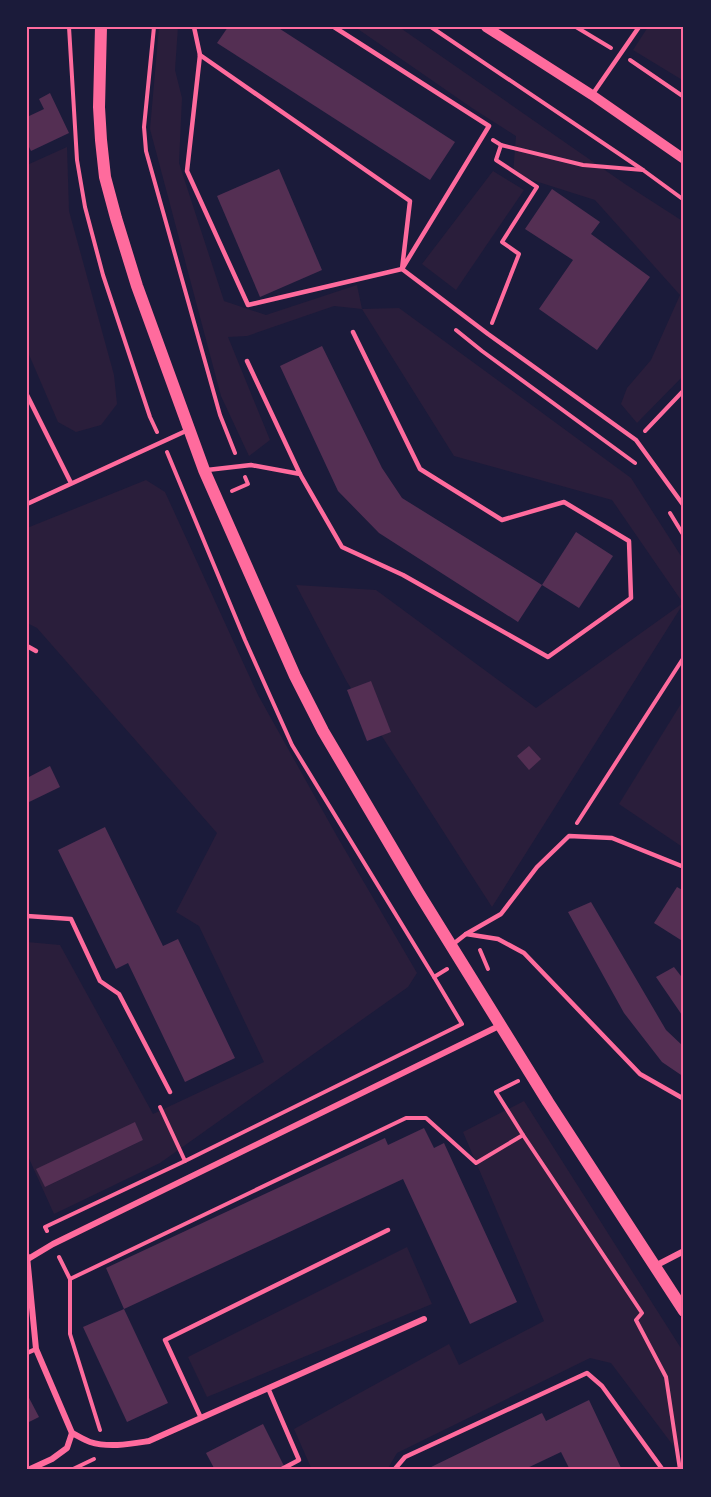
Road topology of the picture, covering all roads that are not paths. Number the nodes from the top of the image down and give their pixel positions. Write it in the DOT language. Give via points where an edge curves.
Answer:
graph roads {
  1 [pos="101,27"];
  2 [pos="194,27"];
  3 [pos="334,27"];
  4 [pos="486,27"];
  5 [pos="639,27"];
  6 [pos="200,55"];
  7 [pos="591,95"];
  8 [pos="684,159"];
  9 [pos="402,269"];
  10 [pos="353,332"];
  11 [pos="247,361"];
  12 [pos="27,395"];
  13 [pos="189,429"];
  14 [pos="204,470"];
  15 [pos="300,474"];
  16 [pos="71,483"];
  17 [pos="27,504"];
  18 [pos="684,506"];
  19 [pos="27,646"];
  20 [pos="36,651"];
  21 [pos="684,867"];
  22 [pos="27,916"];
  23 [pos="466,934"];
  24 [pos="452,945"];
  25 [pos="501,1025"];
  26 [pos="170,1092"];
  27 [pos="684,1099"];
  28 [pos="388,1230"];
  29 [pos="684,1251"];
  30 [pos="28,1257"];
  31 [pos="655,1267"];
  32 [pos="684,1311"];
  33 [pos="424,1319"];
  34 [pos="36,1349"];
  35 [pos="27,1353"];
  36 [pos="268,1388"];
  37 [pos="201,1418"];
  38 [pos="72,1433"];
  39 [pos="28,1470"];
  40 [pos="280,1470"];
  41 [pos="394,1470"];
  42 [pos="663,1470"];
  1 -- 13 [label="main road" via="99,107 105,177 137,286"];
  2 -- 6 [label="lane"];
  3 -- 9 [label="lane" via="489,126"];
  4 -- 7 [label="street"];
  5 -- 7 [label="lane"];
  6 -- 9 [label="lane" via="410,201"];
  6 -- 9 [label="lane" via="187,171 248,305"];
  7 -- 8 [label="street"];
  9 -- 18 [label="lane" via="636,440"];
  10 -- 15 [label="lane" via="420,469 502,520 564,502 629,541 631,598 548,657 403,575 342,548"];
  11 -- 15 [label="lane"];
  12 -- 16 [label="lane"];
  13 -- 14 [label="main road"];
  13 -- 16 [label="lane"];
  14 -- 15 [label="lane" via="251,465"];
  14 -- 24 [label="main road" via="322,731"];
  16 -- 17 [label="lane"];
  19 -- 20 [label="lane"];
  21 -- 23 [label="lane" via="612,838 569,836 537,867 501,915"];
  22 -- 26 [label="lane" via="71,919 100,981 119,994"];
  23 -- 24 [label="lane"];
  23 -- 27 [label="lane" via="498,939 524,953 640,1074"];
  24 -- 25 [label="main road"];
  25 -- 30 [label="street"];
  25 -- 31 [label="main road"];
  28 -- 37 [label="lane" via="165,1340"];
  29 -- 31 [label="street"];
  30 -- 34 [label="street"];
  31 -- 32 [label="main road"];
  33 -- 36 [label="street"];
  34 -- 35 [label="lane"];
  34 -- 38 [label="street"];
  36 -- 37 [label="street"];
  36 -- 40 [label="lane" via="299,1460"];
  37 -- 38 [label="street" via="149,1441 127,1445 89,1442"];
  38 -- 39 [label="street" via="67,1448"];
  41 -- 42 [label="lane" via="405,1457 587,1373 602,1386"];
}
